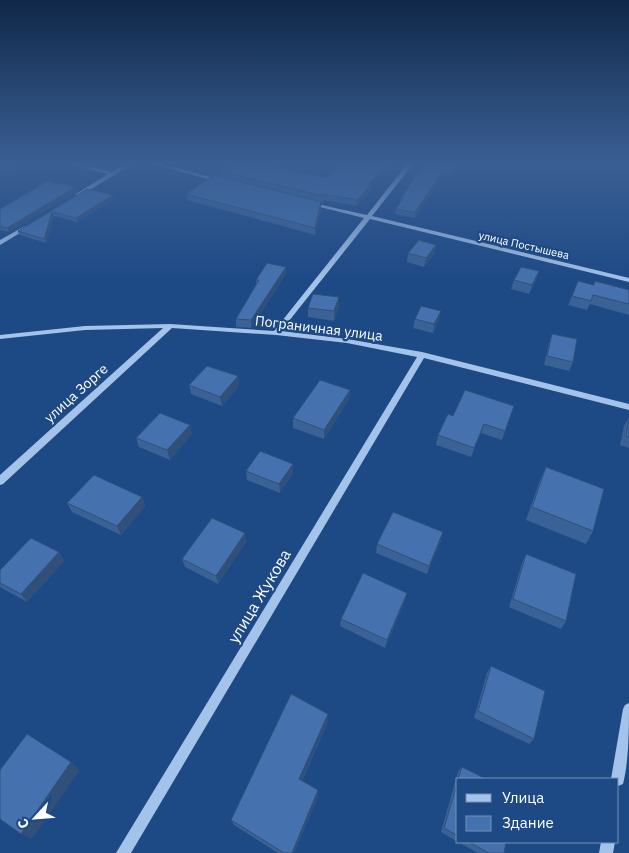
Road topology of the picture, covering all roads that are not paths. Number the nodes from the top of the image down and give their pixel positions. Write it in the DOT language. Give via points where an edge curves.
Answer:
graph roads {
  1 [pos="308,203"];
  2 [pos="379,203"];
  3 [pos="367,217"];
  4 [pos="32,224"];
  5 [pos="0,244"];
  6 [pos="629,280"];
  7 [pos="170,326"];
  8 [pos="276,333"];
  9 [pos="0,337"];
  10 [pos="422,355"];
  11 [pos="629,407"];
  12 [pos="0,481"];
  13 [pos="629,709"];
  14 [pos="618,778"];
  15 [pos="123,853"];
  1 -- 3 [label="street, улица Постышева"];
  2 -- 3 [label="street"];
  3 -- 6 [label="street, улица Постышева"];
  3 -- 8 [label="street"];
  4 -- 5 [label="street"];
  7 -- 8 [label="street, Пограничная улица"];
  7 -- 9 [label="street, Пограничная улица" via="85,328"];
  7 -- 12 [label="street, улица Зорге"];
  8 -- 10 [label="street, Пограничная улица" via="347,341"];
  10 -- 11 [label="street, Пограничная улица"];
  10 -- 15 [label="street, улица Жукова"];
  13 -- 14 [label="street"];
}
